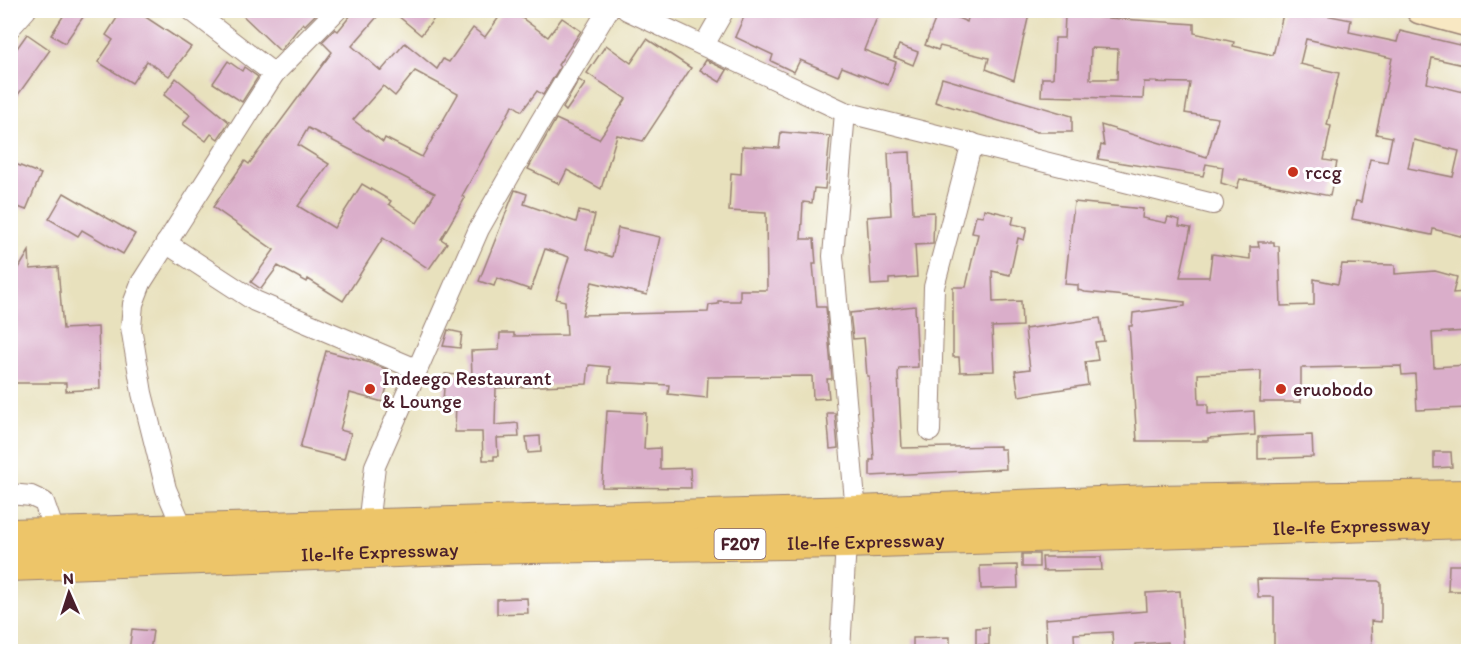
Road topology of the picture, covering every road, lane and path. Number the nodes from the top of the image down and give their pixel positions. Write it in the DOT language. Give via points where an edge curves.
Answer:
graph roads {
  1 [pos="27,10"];
  2 [pos="191,10"];
  3 [pos="337,10"];
  4 [pos="608,10"];
  5 [pos="627,10"];
  6 [pos="724,10"];
  7 [pos="1420,10"];
  8 [pos="1468,23"];
  9 [pos="10,28"];
  10 [pos="704,45"];
  11 [pos="274,74"];
  12 [pos="845,112"];
  13 [pos="972,143"];
  14 [pos="1213,204"];
  15 [pos="166,243"];
  16 [pos="416,369"];
  17 [pos="930,431"];
  18 [pos="10,494"];
  19 [pos="1468,496"];
  20 [pos="855,512"];
  21 [pos="1468,522"];
  22 [pos="368,525"];
  23 [pos="183,529"];
  24 [pos="55,534"];
  25 [pos="10,535"];
  26 [pos="530,535"];
  27 [pos="846,542"];
  28 [pos="10,564"];
  29 [pos="840,651"];
  1 -- 9 [label="street"];
  2 -- 11 [label="street"];
  3 -- 11 [label="street"];
  4 -- 16 [label="street" via="479,230"];
  5 -- 10 [label="street"];
  6 -- 10 [label="street"];
  7 -- 8 [label="main road"];
  10 -- 12 [label="street"];
  11 -- 15 [label="street"];
  12 -- 13 [label="street"];
  12 -- 20 [label="street" via="833,256"];
  13 -- 14 [label="street"];
  13 -- 17 [label="street" via="934,287"];
  15 -- 16 [label="street" via="255,301"];
  15 -- 23 [label="street" via="137,294 131,327 142,393 166,489"];
  16 -- 22 [label="street" via="375,466"];
  18 -- 24 [label="street" via="44,502"];
  19 -- 20 [label="main road, Ile-Ife Expressway / F207" via="1153,501"];
  20 -- 26 [label="main road, Ile-Ife Expressway / F207"];
  21 -- 27 [label="main road, Ile-Ife Expressway / F207"];
  22 -- 23 [label="main road, Ile-Ife Expressway / F207"];
  22 -- 26 [label="main road, Ile-Ife Expressway / F207"];
  23 -- 24 [label="main road, Ile-Ife Expressway / F207"];
  24 -- 25 [label="main road, Ile-Ife Expressway / F207"];
  26 -- 27 [label="main road, Ile-Ife Expressway / F207"];
  26 -- 28 [label="main road, Ile-Ife Expressway / F207" via="478,548"];
  27 -- 29 [label="street"];
}
